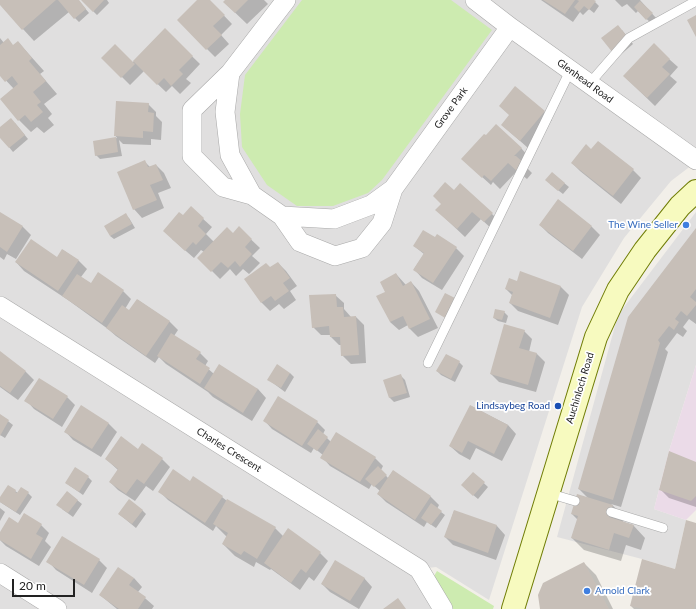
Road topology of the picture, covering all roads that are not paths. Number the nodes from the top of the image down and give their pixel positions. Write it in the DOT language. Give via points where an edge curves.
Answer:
graph roads {
  1 [pos="286,0"];
  2 [pos="475,0"];
  3 [pos="696,1"];
  4 [pos="510,27"];
  5 [pos="570,71"];
  6 [pos="230,73"];
  7 [pos="589,84"];
  8 [pos="696,160"];
  9 [pos="393,189"];
  10 [pos="696,191"];
  11 [pos="252,195"];
  12 [pos="282,216"];
  13 [pos="0,306"];
  14 [pos="428,363"];
  15 [pos="548,493"];
  16 [pos="575,501"];
  17 [pos="611,512"];
  18 [pos="662,528"];
  19 [pos="0,573"];
  20 [pos="57,609"];
  21 [pos="443,609"];
  22 [pos="513,609"];
  1 -- 6 [label="street, Grove Park"];
  2 -- 4 [label="street, Glenhead Road"];
  3 -- 7 [label="lane" via="629,38"];
  4 -- 5 [label="street, Glenhead Road"];
  4 -- 9 [label="street, Grove Park"];
  5 -- 7 [label="street, Glenhead Road"];
  5 -- 14 [label="lane"];
  6 -- 11 [label="street, Grove Park" via="225,112 230,156"];
  6 -- 11 [label="street, Grove Park" via="192,110 192,156 224,187"];
  7 -- 8 [label="street, Glenhead Road"];
  9 -- 12 [label="street, Grove Park" via="371,205 334,219"];
  9 -- 12 [label="street, Grove Park" via="382,224 362,248 335,256 300,242"];
  10 -- 15 [label="main road, Auchinloch Road" via="680,206 644,250 618,290 596,337"];
  11 -- 12 [label="street, Grove Park"];
  13 -- 21 [label="street, Charles Crescent" via="419,569"];
  15 -- 16 [label="lane"];
  15 -- 22 [label="main road, Auchinloch Road"];
  17 -- 18 [label="lane"];
  19 -- 20 [label="street"];
}
